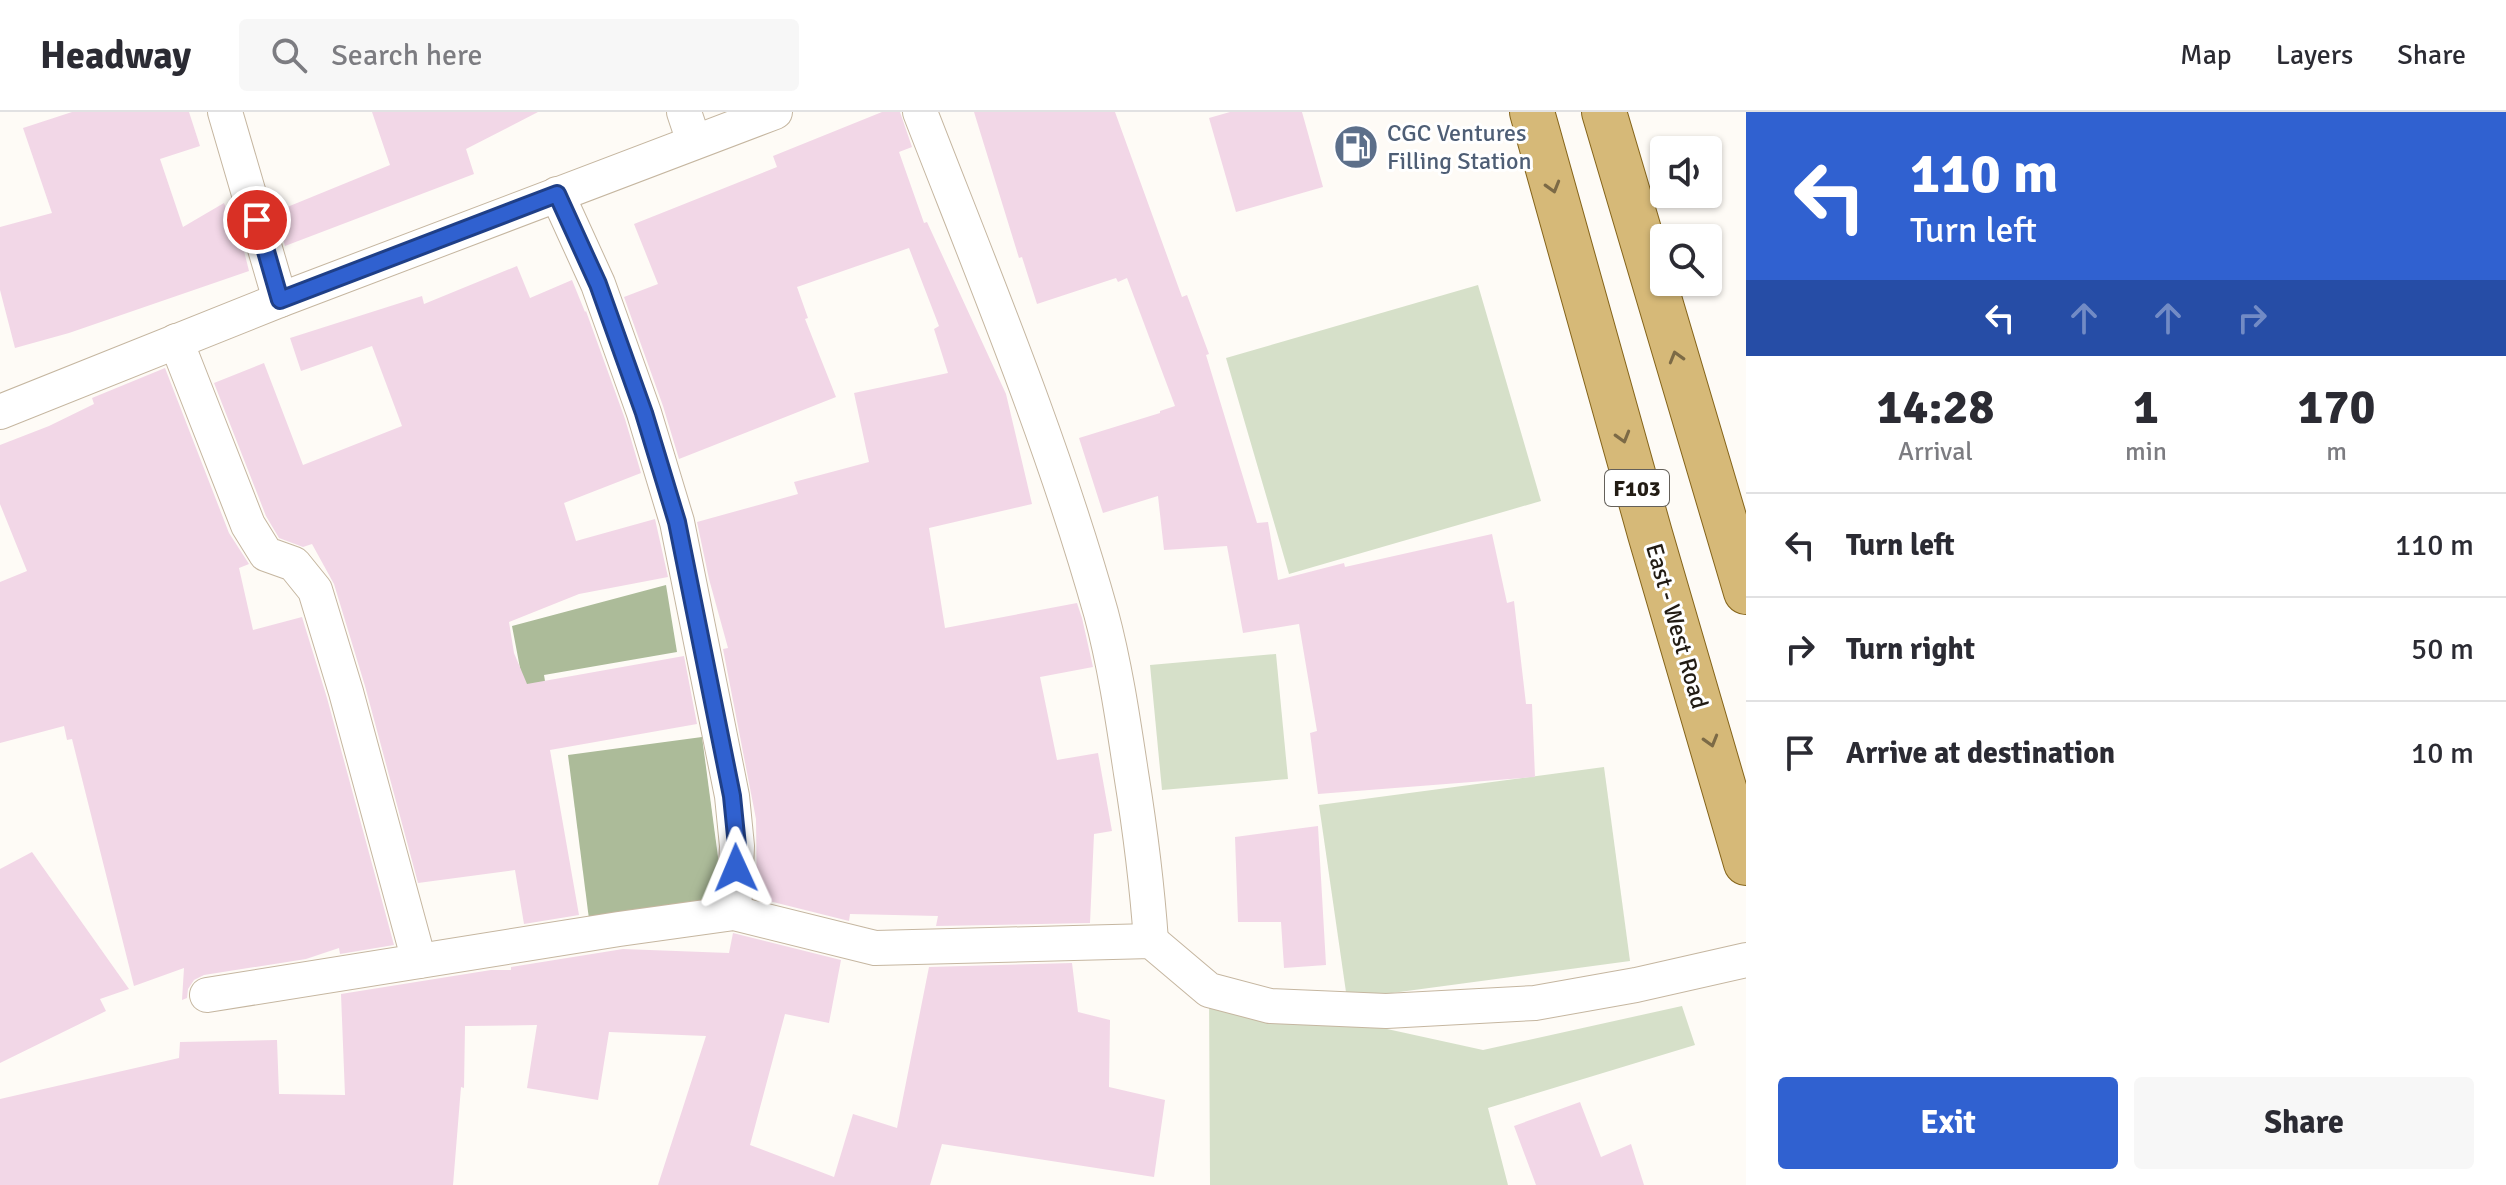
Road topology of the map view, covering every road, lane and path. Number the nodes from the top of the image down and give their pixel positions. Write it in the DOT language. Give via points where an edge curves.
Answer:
graph roads {
  1 [pos="225,112"];
  2 [pos="775,112"];
  3 [pos="920,112"];
  4 [pos="1532,112"];
  5 [pos="1604,112"];
  6 [pos="689,127"];
  7 [pos="557,194"];
  8 [pos="280,300"];
  9 [pos="176,341"];
  10 [pos="0,412"];
  11 [pos="1735,513"];
  12 [pos="1746,592"];
  13 [pos="1746,863"];
  14 [pos="734,913"];
  15 [pos="1151,941"];
  16 [pos="1746,960"];
  17 [pos="419,961"];
  18 [pos="207,995"];
  1 -- 8 [label="street"];
  2 -- 6 [label="street"];
  3 -- 15 [label="street" via="1055,468 1101,614 1123,718"];
  4 -- 13 [label="main road, East - West Road / F103, one-way"];
  11 -- 5 [label="main road, one-way"];
  6 -- 7 [label="street"];
  7 -- 8 [label="street"];
  7 -- 14 [label="street" via="598,284 677,522 732,796 737,846"];
  8 -- 9 [label="street"];
  9 -- 10 [label="street"];
  9 -- 17 [label="street" via="248,525 266,554 294,564 315,590"];
  11 -- 12 [label="main road"];
  14 -- 15 [label="street" via="875,948"];
  14 -- 17 [label="street"];
  15 -- 16 [label="street" via="1209,990 1270,1006 1386,1011 1535,1003"];
  17 -- 18 [label="street"];
}
